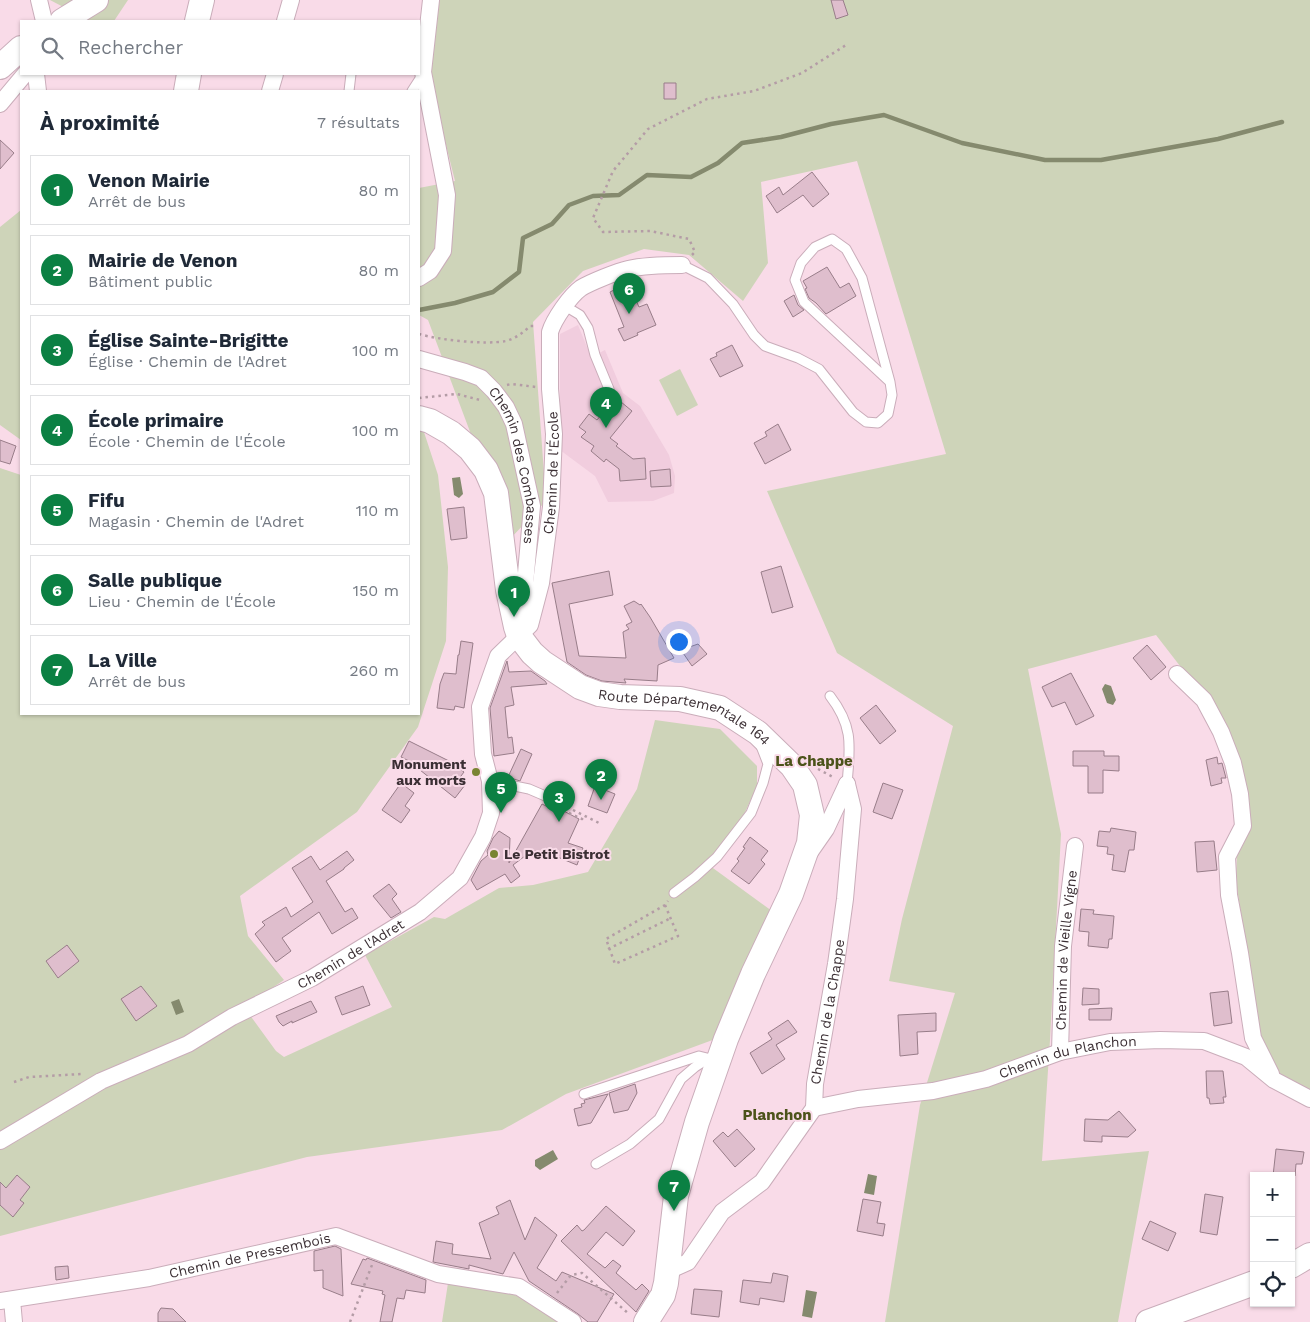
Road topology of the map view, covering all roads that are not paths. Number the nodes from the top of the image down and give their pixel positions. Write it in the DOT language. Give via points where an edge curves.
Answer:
graph roads {
  1 [pos="96,0"];
  2 [pos="202,0"];
  3 [pos="291,0"];
  4 [pos="431,0"];
  5 [pos="47,11"];
  6 [pos="197,20"];
  7 [pos="285,20"];
  8 [pos="20,49"];
  9 [pos="0,67"];
  10 [pos="423,74"];
  11 [pos="25,75"];
  12 [pos="36,75"];
  13 [pos="189,75"];
  14 [pos="275,75"];
  15 [pos="351,75"];
  16 [pos="38,90"];
  17 [pos="186,90"];
  18 [pos="270,90"];
  19 [pos="349,90"];
  20 [pos="413,90"];
  21 [pos="0,104"];
  22 [pos="682,265"];
  23 [pos="420,277"];
  24 [pos="565,306"];
  25 [pos="420,359"];
  26 [pos="890,382"];
  27 [pos="609,389"];
  28 [pos="420,418"];
  29 [pos="524,631"];
  30 [pos="1177,674"];
  31 [pos="830,696"];
  32 [pos="765,740"];
  33 [pos="490,781"];
  34 [pos="848,784"];
  35 [pos="564,804"];
  36 [pos="1075,846"];
  37 [pos="803,863"];
  38 [pos="674,893"];
  39 [pos="1060,1052"];
  40 [pos="714,1059"];
  41 [pos="1274,1080"];
  42 [pos="584,1094"];
  43 [pos="1310,1099"];
  44 [pos="814,1108"];
  45 [pos="0,1141"];
  46 [pos="596,1164"];
  47 [pos="1310,1255"];
  48 [pos="1295,1264"];
  49 [pos="668,1271"];
  50 [pos="1250,1284"];
  51 [pos="8,1310"];
  52 [pos="638,1319"];
  53 [pos="573,1322"];
  54 [pos="1148,1322"];
  1 -- 5 [label="street"];
  2 -- 6 [label="street"];
  3 -- 7 [label="street"];
  4 -- 10 [label="street"];
  8 -- 9 [label="street"];
  10 -- 20 [label="lane"];
  10 -- 23 [label="street" via="448,195 444,251 430,271"];
  11 -- 21 [label="street"];
  12 -- 16 [label="street"];
  13 -- 17 [label="street"];
  14 -- 18 [label="street"];
  15 -- 19 [label="lane"];
  22 -- 24 [label="street, Chemin de l'École" via="626,269 581,288"];
  22 -- 26 [label="lane" via="708,278 766,346 819,369 853,412 866,422 878,423 888,414 892,395"];
  24 -- 27 [label="lane" via="580,314 588,328"];
  24 -- 29 [label="street, Chemin de l'École" via="550,332 554,434 551,507 541,583"];
  25 -- 29 [label="street, Chemin des Combasses" via="480,378 506,407 514,424 532,506"];
  26 -- 26 [label="lane" via="804,302 795,280 801,263 816,247 832,240 846,249 850,256 862,278"];
  28 -- 29 [label="street, Route Départementale 164" via="451,433 470,449 486,470 496,493 508,590"];
  29 -- 32 [label="street, Route Départementale 164" via="532,653 580,687 620,697 680,699 720,708"];
  29 -- 33 [label="street, Chemin de l'Adret" via="498,656 480,707 483,754"];
  30 -- 41 [label="street" via="1204,700 1222,732 1233,764 1243,826 1227,857 1229,895 1253,1038"];
  31 -- 34 [label="lane" via="840,709 850,735"];
  32 -- 37 [label="street, Route Départementale 164" via="805,784 812,815"];
  32 -- 38 [label="lane" via="760,747 768,764 752,813 717,857"];
  33 -- 35 [label="lane" via="530,788"];
  33 -- 45 [label="street, Chemin de l'Adret" via="491,813 473,856 460,878 420,912 312,978 232,1017 188,1044 101,1081"];
  34 -- 37 [label="street" via="826,829"];
  34 -- 44 [label="street, Chemin de la Chappe" via="853,809 845,899 815,1084"];
  36 -- 39 [label="street, Chemin de Vieille Vigne" via="1063,946"];
  37 -- 40 [label="street, Route Départementale 164"];
  39 -- 41 [label="street, Chemin du Planchon" via="1110,1042 1204,1041 1246,1058"];
  39 -- 44 [label="street, Chemin du Planchon" via="986,1079 934,1091 858,1099"];
  40 -- 42 [label="lane" via="698,1056"];
  40 -- 46 [label="lane" via="695,1067 681,1079 659,1119 630,1144"];
  40 -- 49 [label="street, Route Départementale 164" via="676,1196"];
  41 -- 43 [label="street, Chemin du Planchon"];
  44 -- 49 [label="street" via="762,1182 722,1212 688,1262"];
  47 -- 48 [label="street"];
  49 -- 52 [label="street, Route Départementale 164" via="663,1296"];
  50 -- 54 [label="street"];
  51 -- 53 [label="street, Chemin de Pressembois" via="54,1292 149,1278 336,1236 438,1274 519,1287"];
}
